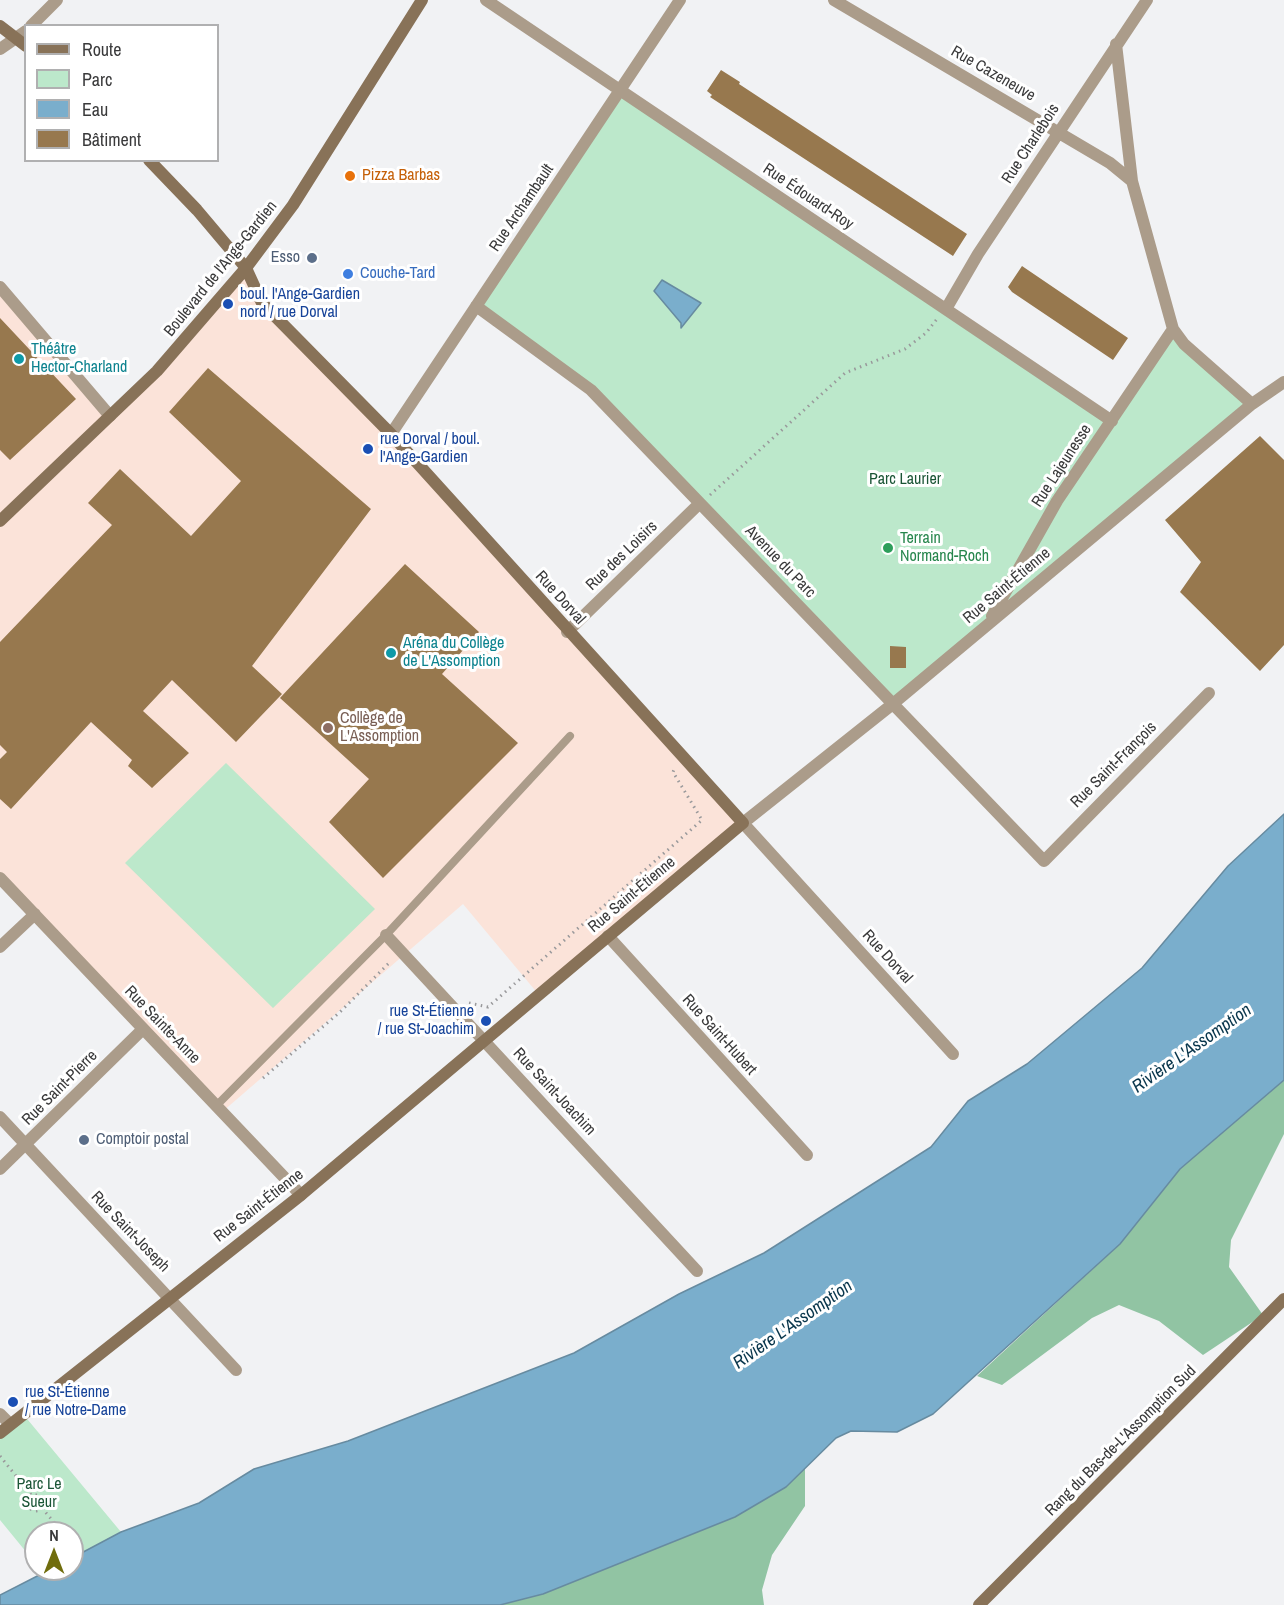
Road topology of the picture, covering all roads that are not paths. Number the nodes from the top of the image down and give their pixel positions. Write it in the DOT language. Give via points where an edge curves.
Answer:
graph roads {
  1 [pos="57,0"];
  2 [pos="422,0"];
  3 [pos="486,0"];
  4 [pos="680,0"];
  5 [pos="834,0"];
  6 [pos="1147,0"];
  7 [pos="33,24"];
  8 [pos="0,26"];
  9 [pos="23,39"];
  10 [pos="1116,44"];
  11 [pos="0,49"];
  12 [pos="620,90"];
  13 [pos="1059,132"];
  14 [pos="151,162"];
  15 [pos="1132,181"];
  16 [pos="246,268"];
  17 [pos="0,287"];
  18 [pos="476,306"];
  19 [pos="946,309"];
  20 [pos="1173,329"];
  21 [pos="1284,382"];
  22 [pos="1252,404"];
  23 [pos="110,416"];
  24 [pos="1112,421"];
  25 [pos="391,434"];
  26 [pos="699,504"];
  27 [pos="0,521"];
  28 [pos="987,625"];
  29 [pos="567,632"];
  30 [pos="1209,693"];
  31 [pos="894,703"];
  32 [pos="570,736"];
  33 [pos="743,823"];
  34 [pos="1044,861"];
  35 [pos="0,878"];
  36 [pos="35,914"];
  37 [pos="386,935"];
  38 [pos="608,936"];
  39 [pos="0,947"];
  40 [pos="143,1029"];
  41 [pos="485,1041"];
  42 [pos="953,1054"];
  43 [pos="216,1106"];
  44 [pos="0,1117"];
  45 [pos="24,1146"];
  46 [pos="807,1155"];
  47 [pos="0,1169"];
  48 [pos="301,1195"];
  49 [pos="697,1271"];
  50 [pos="170,1298"];
  51 [pos="1284,1299"];
  52 [pos="236,1370"];
  53 [pos="0,1414"];
  54 [pos="10,1424"];
  55 [pos="0,1433"];
  56 [pos="979,1605"];
  1 -- 7 [label="street"];
  2 -- 16 [label="street, Boulevard de l'Ange-Gardien" via="293,205"];
  3 -- 12 [label="street, Rue Édouard-Roy"];
  4 -- 12 [label="street, Rue Archambault"];
  5 -- 13 [label="street, Rue Cazeneuve"];
  6 -- 10 [label="street, Rue Charlebois"];
  8 -- 9 [label="street"];
  9 -- 11 [label="street"];
  10 -- 13 [label="street, Rue Charlebois"];
  10 -- 15 [label="street"];
  12 -- 18 [label="street, Rue Archambault"];
  12 -- 19 [label="street, Rue Édouard-Roy"];
  13 -- 15 [label="street, Rue Cazeneuve"];
  13 -- 19 [label="street, Rue Charlebois"];
  14 -- 16 [label="street, Rue Dorval"];
  15 -- 20 [label="street"];
  16 -- 23 [label="street, Boulevard de l'Ange-Gardien" via="172,355"];
  16 -- 25 [label="street, Rue Dorval" via="262,303"];
  17 -- 23 [label="street"];
  18 -- 25 [label="street, Rue Archambault"];
  18 -- 26 [label="street, Avenue du Parc" via="591,390"];
  19 -- 24 [label="street, Rue Édouard-Roy"];
  20 -- 22 [label="street" via="1184,344"];
  20 -- 24 [label="street, Rue Lajeunesse"];
  21 -- 22 [label="street, Rue Saint-Étienne"];
  22 -- 28 [label="street, Rue Saint-Étienne"];
  23 -- 27 [label="street, Boulevard de l'Ange-Gardien"];
  24 -- 28 [label="street, Rue Lajeunesse" via="1057,501"];
  25 -- 29 [label="street, Rue Dorval"];
  26 -- 29 [label="street, Rue des Loisirs"];
  26 -- 31 [label="street, Avenue du Parc"];
  28 -- 31 [label="street, Rue Saint-Étienne"];
  29 -- 33 [label="street, Rue Dorval"];
  30 -- 34 [label="street, Rue Saint-François"];
  31 -- 33 [label="street, Rue Saint-Étienne"];
  31 -- 34 [label="street, Avenue du Parc"];
  32 -- 37 [label="lane"];
  33 -- 38 [label="street, Rue Saint-Étienne"];
  33 -- 42 [label="street, Rue Dorval"];
  35 -- 36 [label="street, Rue Sainte-Anne"];
  36 -- 39 [label="street"];
  36 -- 40 [label="street, Rue Sainte-Anne"];
  37 -- 41 [label="street, Rue Saint-Joachim"];
  37 -- 43 [label="lane"];
  38 -- 41 [label="street, Rue Saint-Étienne"];
  38 -- 46 [label="street, Rue Saint-Hubert"];
  40 -- 43 [label="street, Rue Sainte-Anne"];
  40 -- 45 [label="street, Rue Saint-Pierre"];
  41 -- 48 [label="street, Rue Saint-Étienne"];
  41 -- 49 [label="street, Rue Saint-Joachim"];
  43 -- 48 [label="street, Rue Sainte-Anne"];
  44 -- 45 [label="street, Rue Saint-Joseph"];
  45 -- 47 [label="street, Rue Saint-Pierre"];
  45 -- 50 [label="street, Rue Saint-Joseph"];
  48 -- 50 [label="street, Rue Saint-Étienne"];
  50 -- 52 [label="street, Rue Saint-Joseph"];
  50 -- 54 [label="street, Rue Saint-Étienne"];
  51 -- 56 [label="street, Rang du Bas-de-L'Assomption Sud"];
  53 -- 54 [label="street"];
  54 -- 55 [label="street, Rue Saint-Étienne"];
}
